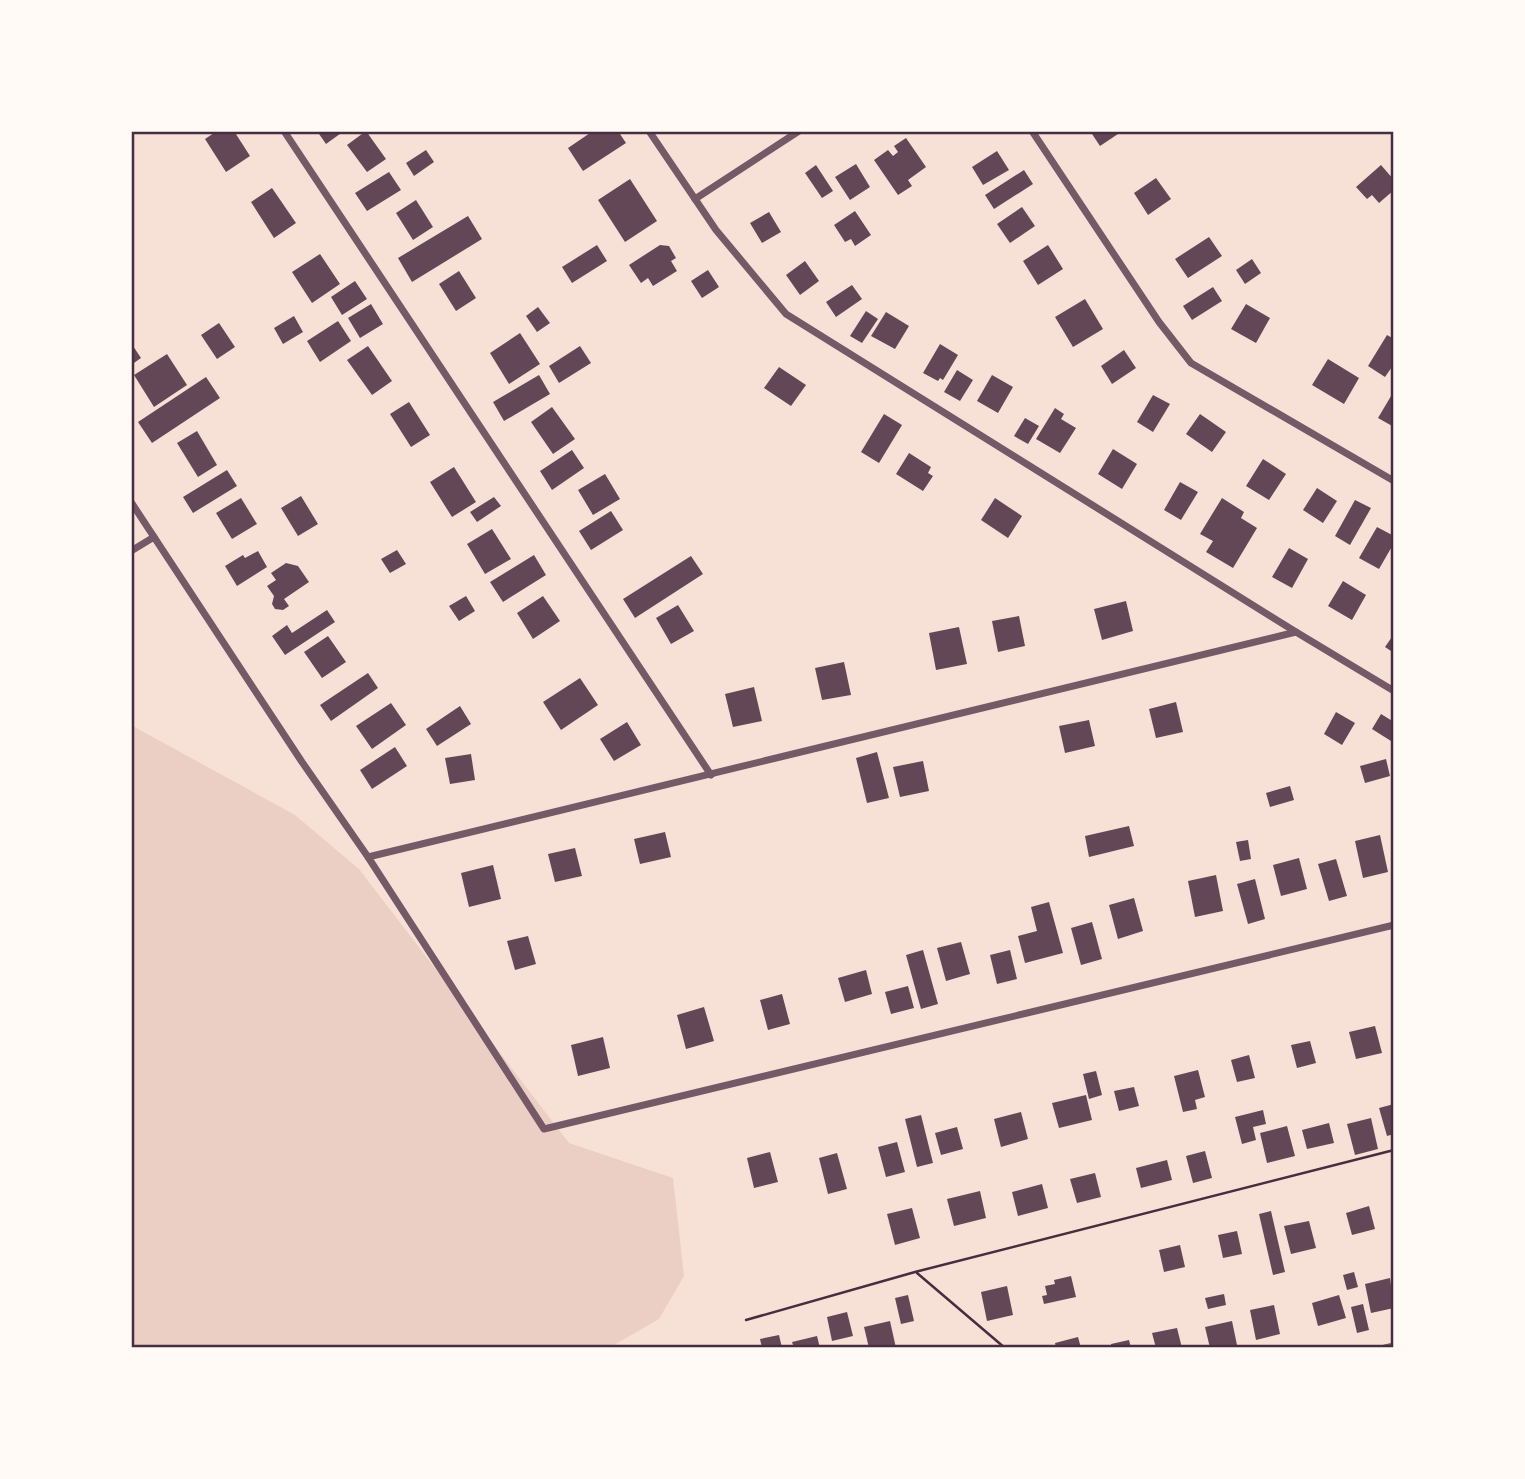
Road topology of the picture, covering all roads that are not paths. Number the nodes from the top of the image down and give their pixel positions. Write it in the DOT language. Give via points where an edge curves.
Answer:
graph roads {
  1 [pos="284,131"];
  2 [pos="649,131"];
  3 [pos="799,131"];
  4 [pos="1032,131"];
  5 [pos="695,200"];
  6 [pos="1394,481"];
  7 [pos="131,502"];
  8 [pos="154,537"];
  9 [pos="131,551"];
  10 [pos="1296,632"];
  11 [pos="1394,691"];
  12 [pos="711,775"];
  13 [pos="368,857"];
  14 [pos="1394,925"];
  15 [pos="1394,1346"];
  16 [pos="1385,1348"];
  1 -- 12 [label="street"];
  2 -- 5 [label="street"];
  3 -- 5 [label="street"];
  4 -- 6 [label="street" via="1191,363"];
  5 -- 10 [label="street" via="786,314"];
  7 -- 8 [label="street"];
  8 -- 9 [label="street"];
  8 -- 13 [label="street"];
  10 -- 11 [label="street"];
  10 -- 12 [label="street"];
  12 -- 13 [label="street"];
  13 -- 14 [label="street" via="544,1129"];
  15 -- 16 [label="street"];
}
